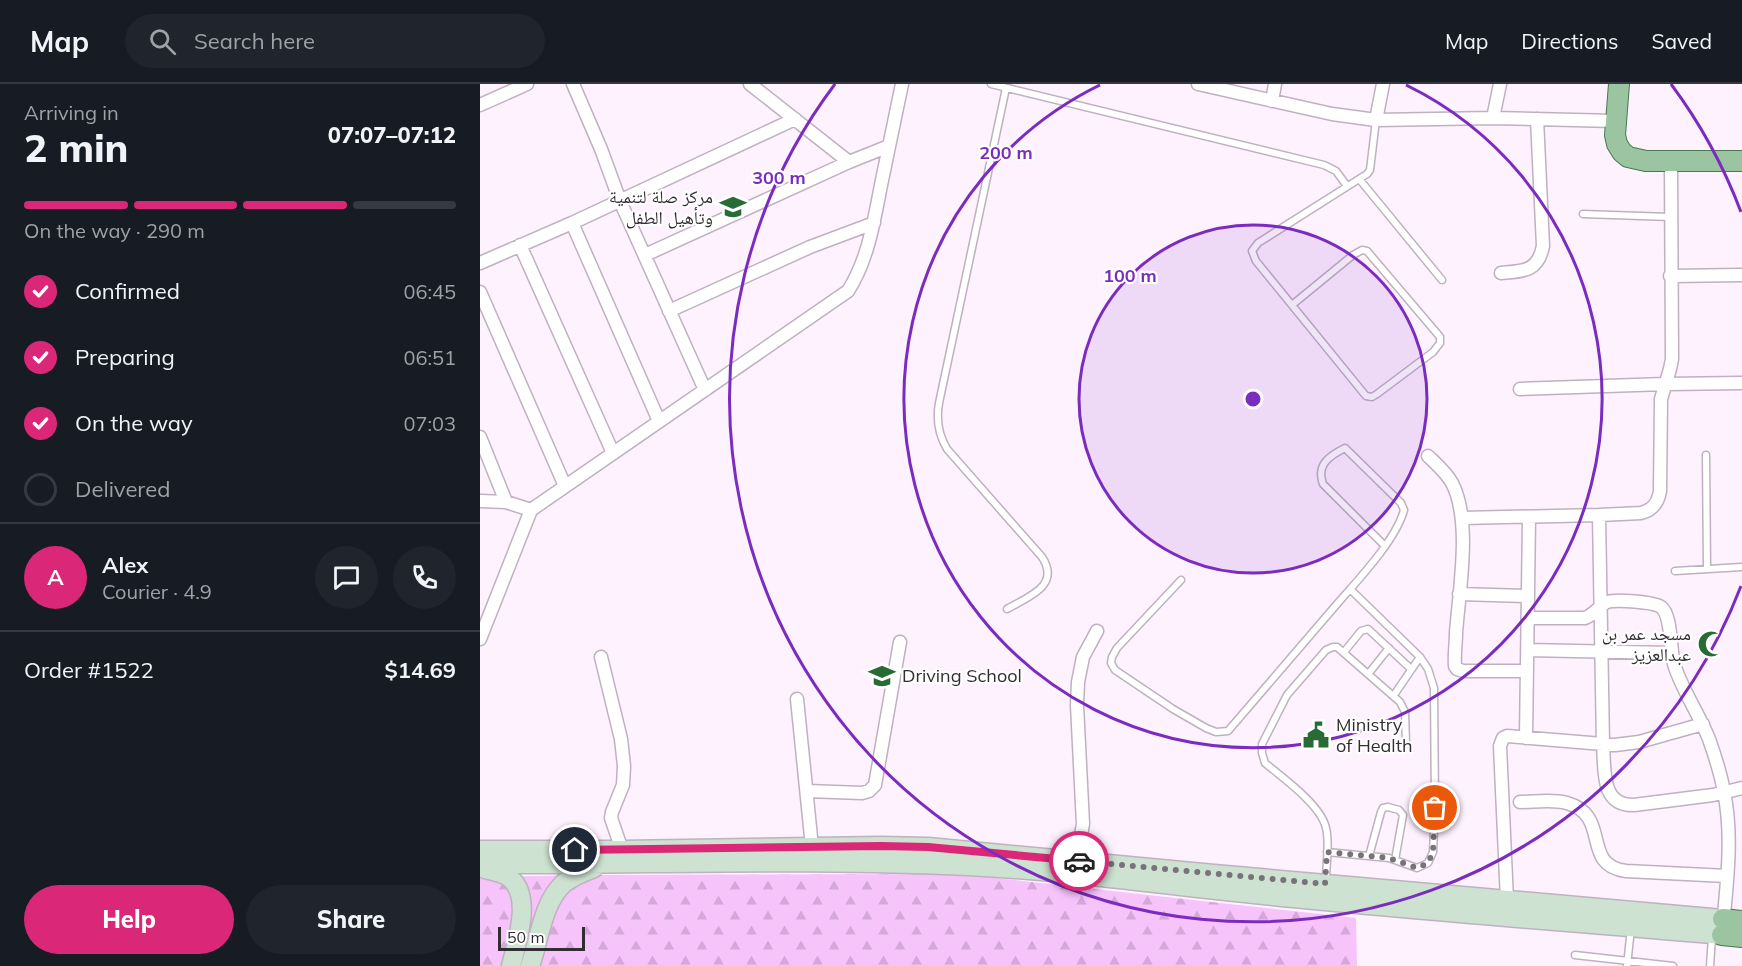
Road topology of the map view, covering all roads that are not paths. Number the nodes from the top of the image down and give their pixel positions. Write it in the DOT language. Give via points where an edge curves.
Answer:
graph roads {
  1 [pos="527,84"];
  2 [pos="573,84"];
  3 [pos="750,84"];
  4 [pos="902,84"];
  5 [pos="991,84"];
  6 [pos="1198,84"];
  7 [pos="1275,84"];
  8 [pos="1383,84"];
  9 [pos="1500,84"];
  10 [pos="1618,84"];
  11 [pos="1006,88"];
  12 [pos="1272,101"];
  13 [pos="480,105"];
  14 [pos="1493,118"];
  15 [pos="795,119"];
  16 [pos="1537,119"];
  17 [pos="1376,120"];
  18 [pos="1615,121"];
  19 [pos="890,146"];
  20 [pos="1742,161"];
  21 [pos="849,162"];
  22 [pos="1671,162"];
  23 [pos="1360,180"];
  24 [pos="1347,186"];
  25 [pos="620,201"];
  26 [pos="1583,214"];
  27 [pos="1670,217"];
  28 [pos="572,223"];
  29 [pos="874,223"];
  30 [pos="520,245"];
  31 [pos="645,255"];
  32 [pos="480,263"];
  33 [pos="1501,273"];
  34 [pos="1742,275"];
  35 [pos="1670,276"];
  36 [pos="1442,280"];
  37 [pos="480,292"];
  38 [pos="1292,305"];
  39 [pos="669,311"];
  40 [pos="1742,383"];
  41 [pos="1665,384"];
  42 [pos="1520,389"];
  43 [pos="705,390"];
  44 [pos="659,421"];
  45 [pos="480,437"];
  46 [pos="613,453"];
  47 [pos="1706,455"];
  48 [pos="1428,456"];
  49 [pos="566,486"];
  50 [pos="480,501"];
  51 [pos="506,502"];
  52 [pos="531,510"];
  53 [pos="1599,516"];
  54 [pos="1529,517"];
  55 [pos="1462,518"];
  56 [pos="1385,546"];
  57 [pos="1742,567"];
  58 [pos="1707,569"];
  59 [pos="1675,571"];
  60 [pos="1180,580"];
  61 [pos="1350,589"];
  62 [pos="1459,594"];
  63 [pos="1528,596"];
  64 [pos="1600,606"];
  65 [pos="1007,609"];
  66 [pos="1528,618"];
  67 [pos="1097,631"];
  68 [pos="480,639"];
  69 [pos="900,642"];
  70 [pos="1389,648"];
  71 [pos="1527,650"];
  72 [pos="1602,651"];
  73 [pos="1344,652"];
  74 [pos="1671,652"];
  75 [pos="601,657"];
  76 [pos="1420,657"];
  77 [pos="1412,669"];
  78 [pos="1527,671"];
  79 [pos="1369,673"];
  80 [pos="1394,695"];
  81 [pos="796,699"];
  82 [pos="1703,723"];
  83 [pos="1526,738"];
  84 [pos="1406,744"];
  85 [pos="1603,745"];
  86 [pos="1742,788"];
  87 [pos="807,791"];
  88 [pos="1725,793"];
  89 [pos="1520,802"];
  90 [pos="812,847"];
  91 [pos="480,850"];
  92 [pos="622,850"];
  93 [pos="1327,852"];
  94 [pos="1369,856"];
  95 [pos="1395,860"];
  96 [pos="603,865"];
  97 [pos="480,866"];
  98 [pos="1075,868"];
  99 [pos="1727,876"];
  100 [pos="1325,884"];
  101 [pos="1507,900"];
  102 [pos="1725,927"];
  103 [pos="1631,928"];
  104 [pos="1742,937"];
  105 [pos="515,948"];
  106 [pos="1575,955"];
  107 [pos="533,959"];
  108 [pos="1627,963"];
  109 [pos="511,966"];
  110 [pos="1673,966"];
  111 [pos="1710,966"];
  1 -- 13 [label="street"];
  2 -- 25 [label="street"];
  3 -- 15 [label="street"];
  4 -- 19 [label="street"];
  5 -- 11 [label="lane"];
  6 -- 12 [label="street"];
  7 -- 12 [label="street"];
  8 -- 17 [label="street"];
  9 -- 14 [label="street"];
  10 -- 18 [label="main road"];
  11 -- 24 [label="lane" via="1324,165 1336,171"];
  11 -- 65 [label="lane" via="937,419 947,449 1047,567 1048,578 1043,588"];
  12 -- 17 [label="street"];
  14 -- 16 [label="street"];
  14 -- 17 [label="street"];
  15 -- 21 [label="street"];
  15 -- 25 [label="street"];
  16 -- 18 [label="street"];
  16 -- 33 [label="street" via="1542,255 1526,270"];
  17 -- 23 [label="lane" via="1370,170"];
  18 -- 22 [label="main road" via="1617,144 1628,157"];
  19 -- 21 [label="street"];
  19 -- 29 [label="street"];
  20 -- 22 [label="main road"];
  21 -- 31 [label="street"];
  22 -- 27 [label="street"];
  23 -- 24 [label="lane"];
  23 -- 36 [label="lane"];
  24 -- 38 [label="lane" via="1258,243 1252,251"];
  25 -- 28 [label="street"];
  25 -- 31 [label="street"];
  26 -- 27 [label="lane"];
  27 -- 35 [label="street"];
  28 -- 30 [label="street"];
  28 -- 44 [label="street"];
  29 -- 39 [label="street" via="810,247"];
  29 -- 43 [label="street" via="857,278 848,291"];
  30 -- 32 [label="street"];
  30 -- 46 [label="street"];
  31 -- 39 [label="street"];
  34 -- 35 [label="street"];
  35 -- 41 [label="street" via="1672,359"];
  37 -- 49 [label="street"];
  38 -- 38 [label="lane" via="1353,255 1367,251 1436,331 1440,343 1369,397"];
  39 -- 43 [label="street"];
  40 -- 41 [label="street"];
  41 -- 42 [label="street"];
  41 -- 53 [label="street" via="1661,399 1660,491 1656,503 1641,513"];
  43 -- 44 [label="street"];
  44 -- 46 [label="street"];
  45 -- 51 [label="street"];
  46 -- 49 [label="street"];
  47 -- 58 [label="lane"];
  48 -- 55 [label="street" via="1452,483"];
  49 -- 52 [label="street"];
  50 -- 51 [label="street"];
  51 -- 52 [label="street"];
  52 -- 68 [label="street"];
  53 -- 54 [label="street"];
  53 -- 64 [label="street"];
  54 -- 55 [label="street"];
  54 -- 63 [label="street"];
  55 -- 62 [label="street"];
  56 -- 56 [label="lane" via="1402,518 1401,503 1345,448 1332,454 1320,476 1323,484"];
  56 -- 61 [label="lane"];
  57 -- 58 [label="lane"];
  58 -- 59 [label="lane"];
  60 -- 61 [label="lane" via="1116,648 1111,663 1115,670 1173,709 1216,732 1228,731"];
  61 -- 76 [label="lane"];
  62 -- 63 [label="street"];
  62 -- 78 [label="street" via="1454,662 1457,669"];
  63 -- 66 [label="street"];
  64 -- 66 [label="street" via="1593,614 1581,618"];
  64 -- 72 [label="street"];
  64 -- 74 [label="street" via="1614,600 1661,607 1667,616"];
  66 -- 71 [label="street"];
  67 -- 98 [label="street" via="1083,657 1078,682 1083,824"];
  69 -- 87 [label="street" via="875,785 862,793"];
  70 -- 73 [label="lane" via="1365,629"];
  70 -- 77 [label="lane"];
  70 -- 79 [label="lane"];
  71 -- 72 [label="street"];
  71 -- 78 [label="street"];
  72 -- 74 [label="street"];
  72 -- 85 [label="street"];
  73 -- 79 [label="lane"];
  73 -- 93 [label="lane" via="1337,647 1326,650 1294,686 1262,748 1265,763 1324,820"];
  74 -- 82 [label="street"];
  75 -- 92 [label="street" via="624,766 623,785 611,818"];
  76 -- 77 [label="lane"];
  76 -- 95 [label="lane" via="1434,688 1433,852 1428,863 1417,868"];
  77 -- 80 [label="lane"];
  78 -- 83 [label="street"];
  79 -- 80 [label="lane"];
  80 -- 84 [label="lane" via="1405,712"];
  81 -- 87 [label="street"];
  82 -- 85 [label="street" via="1628,744"];
  82 -- 88 [label="street"];
  83 -- 85 [label="street"];
  83 -- 101 [label="street" via="1507,736 1500,746"];
  85 -- 88 [label="street" via="1606,787 1623,804"];
  86 -- 88 [label="street"];
  87 -- 90 [label="street"];
  88 -- 99 [label="street"];
  89 -- 99 [label="street" via="1563,802 1581,809 1593,824 1601,856 1614,868"];
  90 -- 92 [label="street"];
  90 -- 98 [label="street" via="928,847"];
  91 -- 92 [label="street"];
  93 -- 94 [label="lane"];
  93 -- 100 [label="lane"];
  94 -- 95 [label="lane"];
  94 -- 95 [label="lane" via="1381,812 1388,807 1403,815"];
  96 -- 97 [label="street"];
  96 -- 98 [label="street" via="850,861"];
  96 -- 107 [label="street" via="578,874 556,892"];
  97 -- 105 [label="street" via="509,877 521,894"];
  98 -- 100 [label="street"];
  98 -- 103 [label="street" via="1274,896"];
  99 -- 102 [label="street"];
  100 -- 101 [label="street"];
  101 -- 102 [label="street"];
  102 -- 103 [label="street"];
  102 -- 104 [label="main road"];
  102 -- 111 [label="lane"];
  103 -- 108 [label="lane"];
  105 -- 107 [label="street"];
  105 -- 109 [label="street"];
  106 -- 108 [label="lane"];
  108 -- 110 [label="lane"];
}
